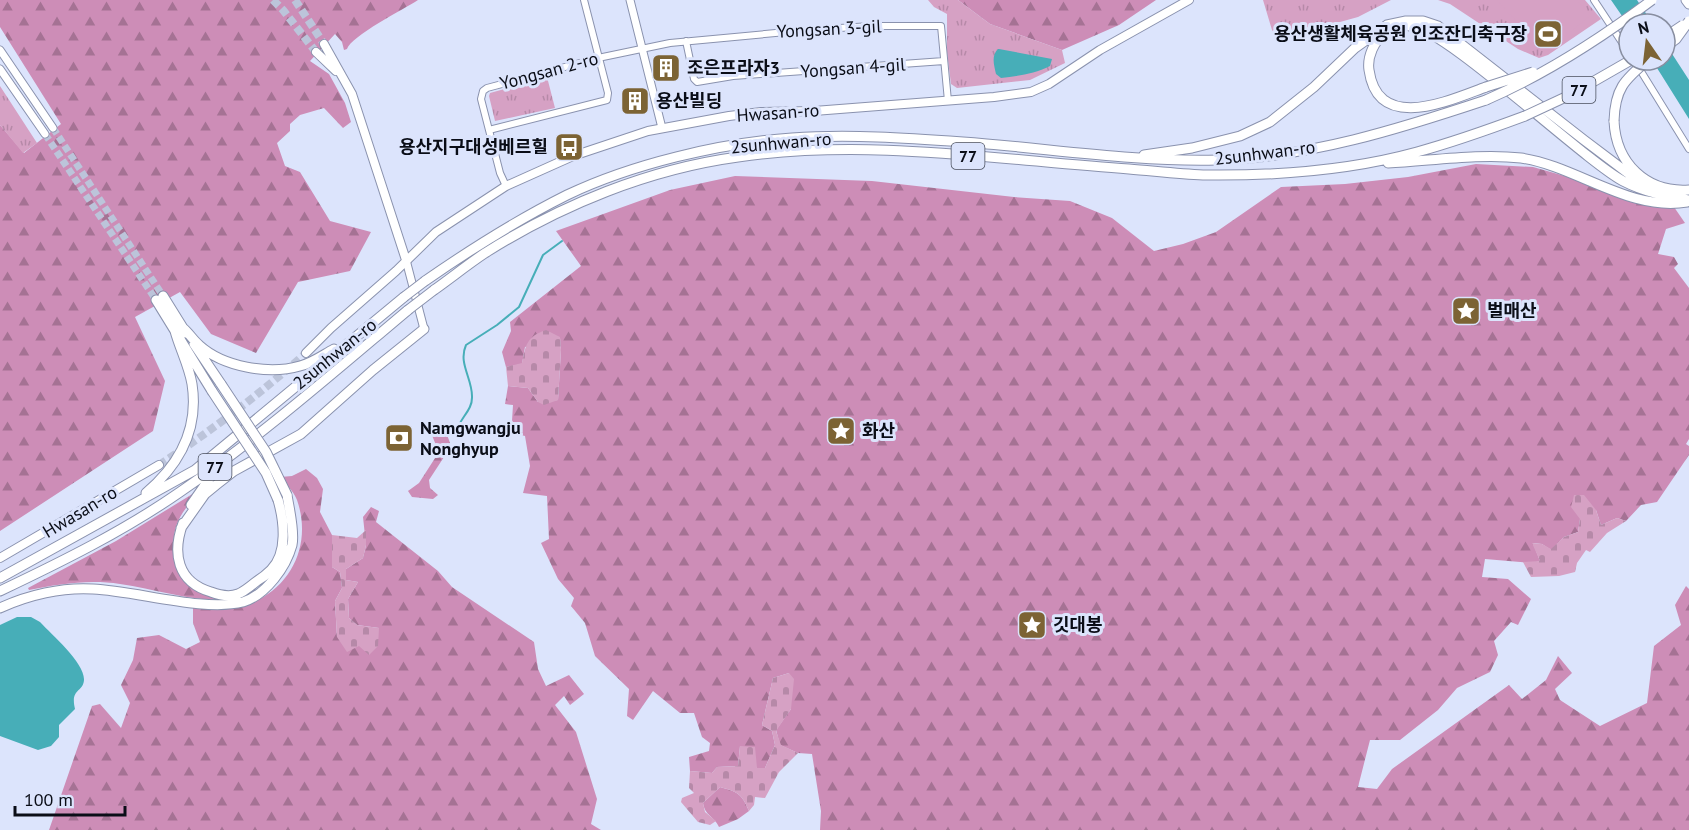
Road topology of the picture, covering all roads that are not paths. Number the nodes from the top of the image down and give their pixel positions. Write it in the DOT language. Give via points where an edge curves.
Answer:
graph roads {
  1 [pos="584,0"];
  2 [pos="630,0"];
  3 [pos="1189,0"];
  4 [pos="1594,0"];
  5 [pos="1652,0"];
  6 [pos="1686,0"];
  7 [pos="1689,4"];
  8 [pos="1689,21"];
  9 [pos="1617,35"];
  10 [pos="1677,38"];
  11 [pos="686,41"];
  12 [pos="324,44"];
  13 [pos="642,48"];
  14 [pos="0,50"];
  15 [pos="316,52"];
  16 [pos="598,58"];
  17 [pos="944,61"];
  18 [pos="1555,65"];
  19 [pos="1617,68"];
  20 [pos="0,69"];
  21 [pos="1634,72"];
  22 [pos="1640,72"];
  23 [pos="341,75"];
  24 [pos="948,101"];
  25 [pos="53,128"];
  26 [pos="662,128"];
  27 [pos="489,130"];
  28 [pos="45,134"];
  29 [pos="1689,149"];
  30 [pos="1131,157"];
  31 [pos="1359,165"];
  32 [pos="1650,184"];
  33 [pos="506,186"];
  34 [pos="1685,190"];
  35 [pos="1689,200"];
  36 [pos="406,260"];
  37 [pos="159,298"];
  38 [pos="385,314"];
  39 [pos="179,329"];
  40 [pos="424,329"];
  41 [pos="306,353"];
  42 [pos="159,465"];
  43 [pos="219,465"];
  44 [pos="181,528"];
  45 [pos="0,558"];
  46 [pos="0,571"];
  47 [pos="0,578"];
  48 [pos="0,591"];
  49 [pos="0,608"];
  1 -- 16 [label="street"];
  2 -- 13 [label="street"];
  3 -- 24 [label="main road, Hwasan-ro" via="1040,89 1016,96"];
  4 -- 9 [label="street"];
  5 -- 18 [label="highway, 2sunhwan-ro / 77, bridge"];
  6 -- 7 [label="highway"];
  8 -- 10 [label="highway, bridge"];
  11 -- 13 [label="street, Yongsan 3-gil"];
  11 -- 17 [label="street, Yongsan 4-gil" via="696,82"];
  11 -- 17 [label="street, Yongsan 3-gil" via="871,26 942,26"];
  12 -- 23 [label="main road"];
  13 -- 16 [label="street, Yongsan 2-ro"];
  13 -- 26 [label="street"];
  14 -- 25 [label="street"];
  15 -- 23 [label="main road"];
  16 -- 27 [label="street, Yongsan 2-ro" via="485,89 481,99"];
  16 -- 27 [label="street" via="607,100"];
  17 -- 24 [label="street, Yongsan 3-gil"];
  18 -- 30 [label="highway, 2sunhwan-ro / 77, bridge" via="1486,100 1373,135 1289,154 1219,160"];
  18 -- 35 [label="highway, bridge" via="1486,87 1435,105 1417,108 1390,105 1377,92 1369,71 1369,59 1379,38 1389,30 1415,25 1469,61 1572,144 1623,181 1657,195"];
  19 -- 31 [label="highway, 2sunhwan-ro / 77, bridge" via="1525,116 1437,147"];
  20 -- 28 [label="street"];
  21 -- 32 [label="highway, bridge" via="1620,88 1615,102 1615,138 1632,170"];
  22 -- 29 [label="street"];
  23 -- 36 [label="main road" via="360,115"];
  24 -- 26 [label="main road, Hwasan-ro" via="761,112"];
  26 -- 33 [label="main road, Hwasan-ro" via="612,141"];
  27 -- 33 [label="street, Yongsan 2-ro"];
  30 -- 32 [label="highway" via="1240,136 1270,122 1355,48 1387,26 1423,21 1438,26 1629,174"];
  30 -- 38 [label="highway, 2sunhwan-ro / 77, bridge" via="900,138 792,138 697,153 570,194 493,236 425,281"];
  31 -- 35 [label="highway" via="1487,156 1522,158 1638,198 1674,204"];
  31 -- 43 [label="highway, 2sunhwan-ro / 77, bridge" via="1201,175 828,149 735,157 680,168 580,203 493,249 408,310"];
  32 -- 34 [label="highway"];
  33 -- 36 [label="main road, Hwasan-ro" via="436,232"];
  36 -- 40 [label="street"];
  36 -- 41 [label="main road, Hwasan-ro"];
  37 -- 39 [label="highway"];
  38 -- 39 [label="highway" via="315,360 290,368 264,369 227,363"];
  38 -- 47 [label="highway, 2sunhwan-ro / 77" via="195,470"];
  39 -- 44 [label="highway, bridge" via="212,391 266,473 278,500 284,532 273,569 239,594 221,595 202,590 182,571 176,554"];
  39 -- 46 [label="highway" via="192,382 193,407 188,434 177,459 145,494"];
  39 -- 49 [label="highway, bridge" via="221,384 270,460 287,495 292,543 280,571 244,602 214,605 91,588 31,596"];
  40 -- 44 [label="highway" via="301,434 234,471 205,494"];
  42 -- 45 [label="main road, Hwasan-ro"];
  43 -- 44 [label="highway" via="187,510"];
  43 -- 48 [label="highway, 2sunhwan-ro / 77" via="110,534"];
}
